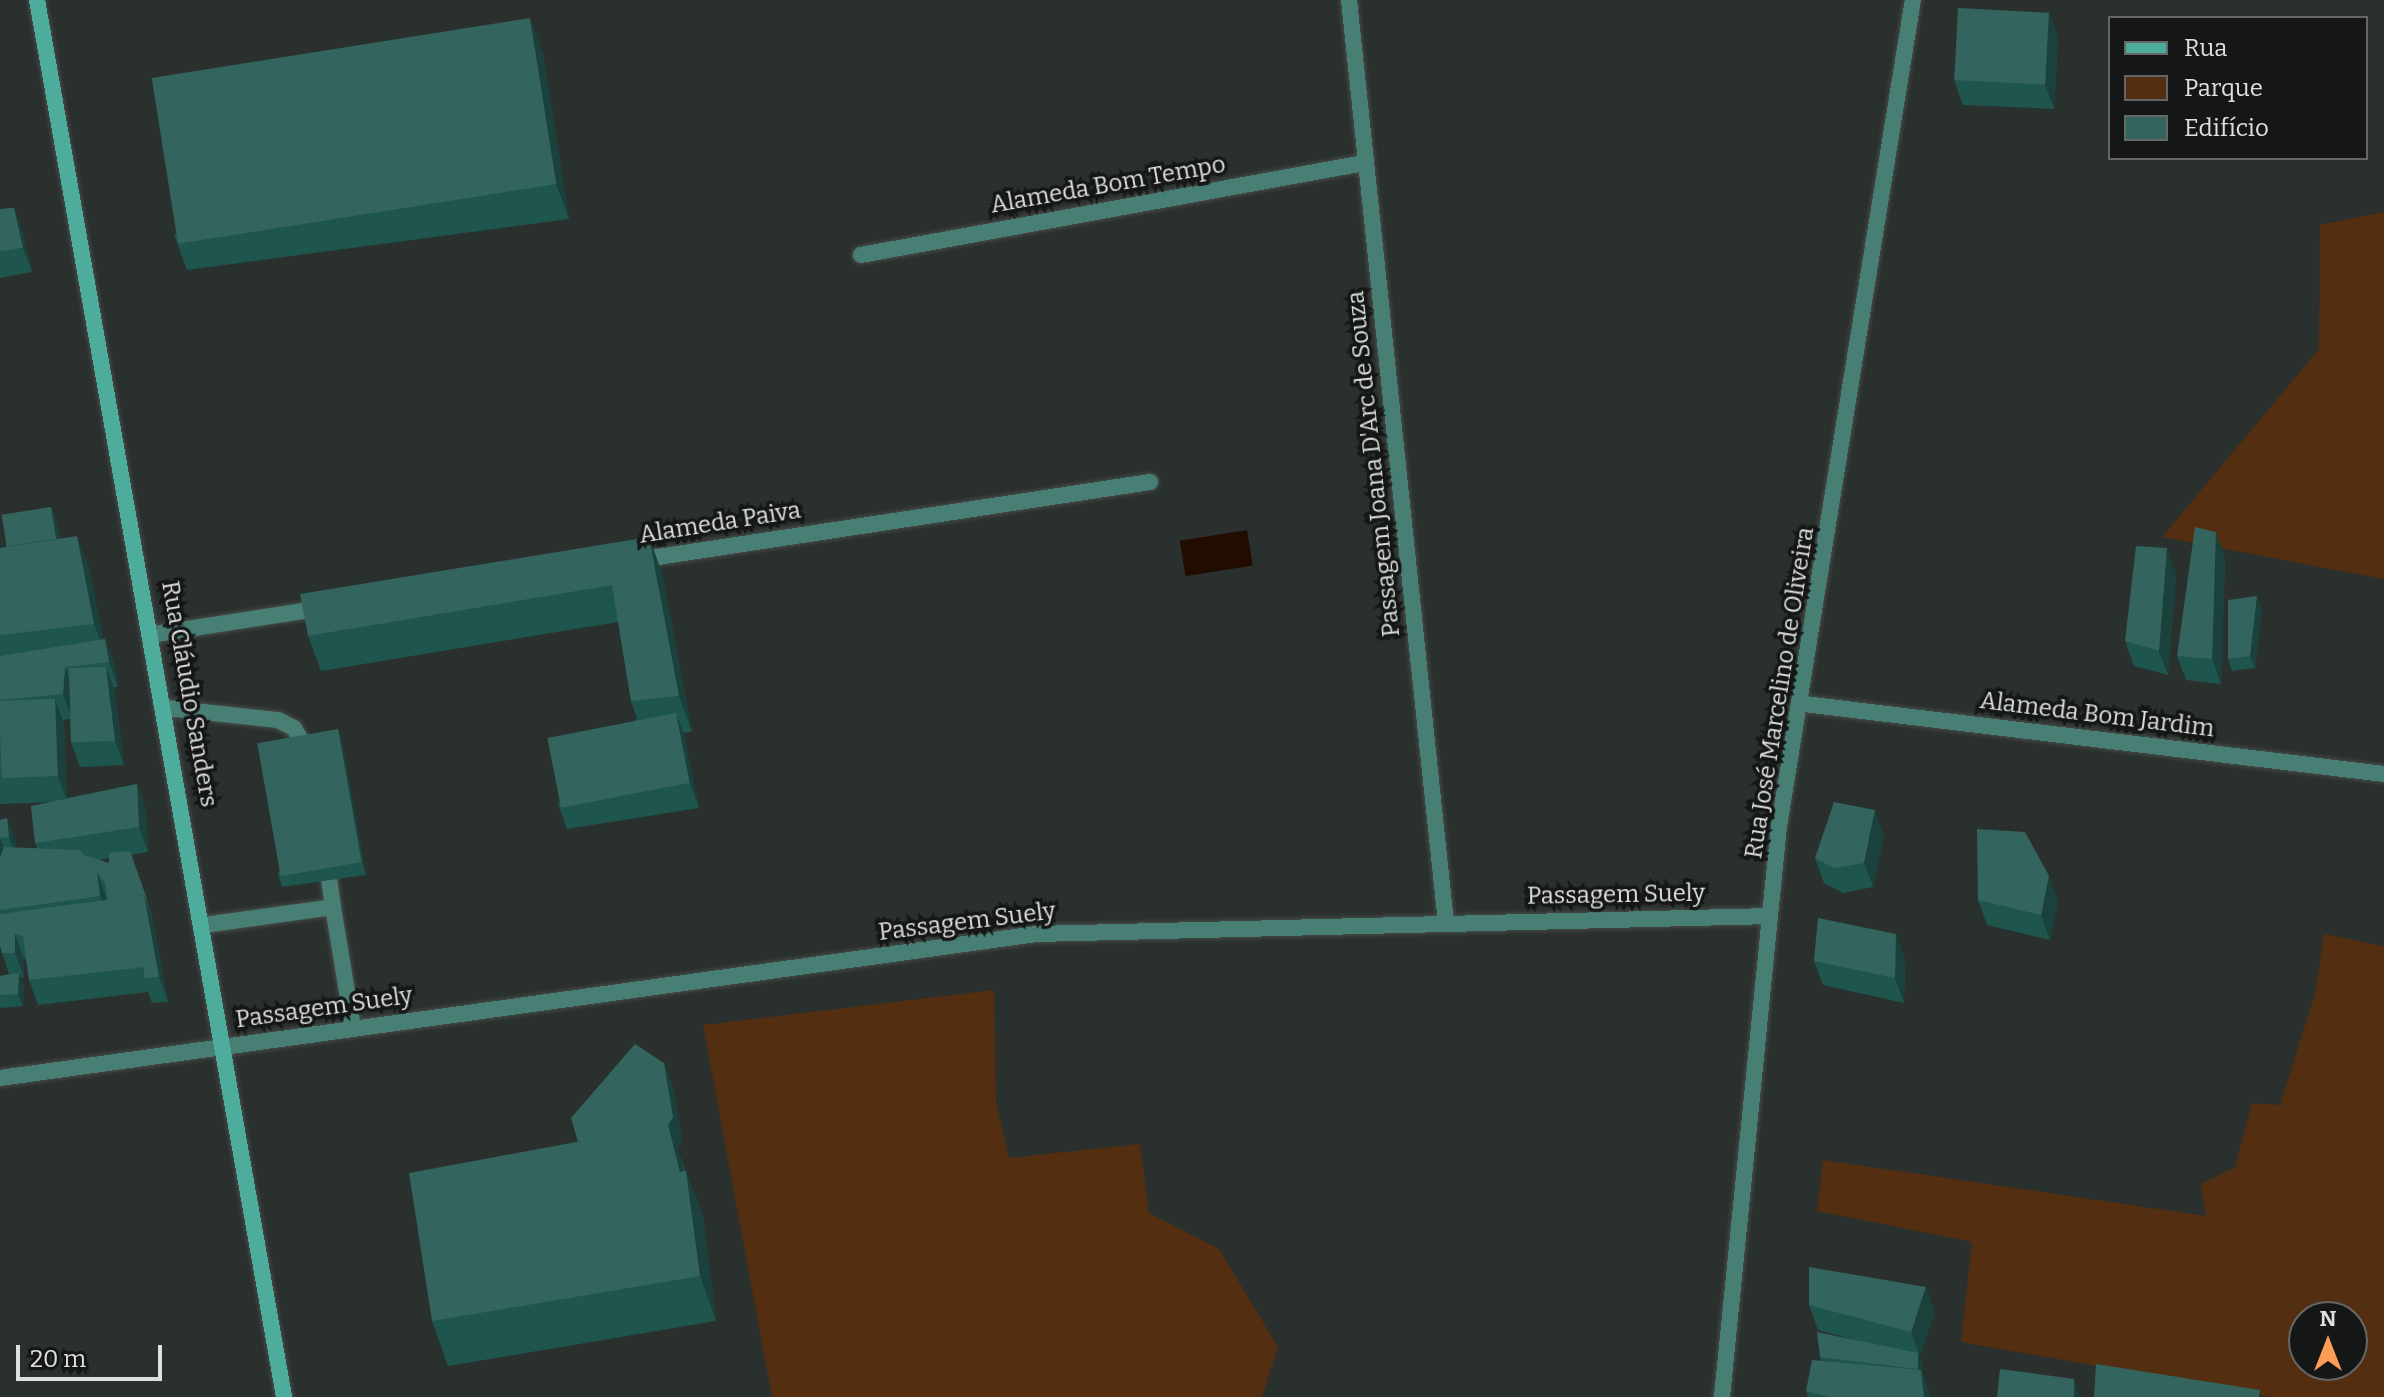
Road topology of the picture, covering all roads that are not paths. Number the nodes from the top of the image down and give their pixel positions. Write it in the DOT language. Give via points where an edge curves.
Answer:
graph roads {
  1 [pos="37,0"];
  2 [pos="1349,0"];
  3 [pos="1913,0"];
  4 [pos="1364,163"];
  5 [pos="861,255"];
  6 [pos="1150,482"];
  7 [pos="615,563"];
  8 [pos="348,604"];
  9 [pos="155,634"];
  10 [pos="1804,704"];
  11 [pos="167,708"];
  12 [pos="306,749"];
  13 [pos="2384,774"];
  14 [pos="329,879"];
  15 [pos="333,907"];
  16 [pos="1770,916"];
  17 [pos="1446,923"];
  18 [pos="204,925"];
  19 [pos="353,1028"];
  20 [pos="223,1046"];
  21 [pos="0,1078"];
  22 [pos="284,1397"];
  23 [pos="1722,1397"];
  1 -- 9 [label="main road, Rua Cláudio Sanders"];
  2 -- 4 [label="street, Passagem Joana D'Arc de Souza"];
  3 -- 10 [label="street, Rua José Marcelino de Oliveira"];
  4 -- 5 [label="street, Alameda Bom Tempo"];
  4 -- 17 [label="street, Passagem Joana D'Arc de Souza"];
  6 -- 7 [label="street, Alameda Paiva"];
  8 -- 9 [label="street"];
  9 -- 11 [label="main road, Rua Cláudio Sanders"];
  10 -- 13 [label="street, Alameda Bom Jardim"];
  10 -- 16 [label="street, Rua José Marcelino de Oliveira" via="1779,826"];
  11 -- 12 [label="street" via="278,720 294,728"];
  11 -- 18 [label="main road, Rua Cláudio Sanders"];
  14 -- 15 [label="street"];
  15 -- 18 [label="street"];
  15 -- 19 [label="street"];
  16 -- 17 [label="street, Passagem Suely"];
  16 -- 23 [label="street, Rua José Marcelino de Oliveira"];
  17 -- 19 [label="street, Passagem Suely" via="1036,934"];
  18 -- 20 [label="main road, Rua Cláudio Sanders"];
  19 -- 20 [label="street, Passagem Suely"];
  20 -- 21 [label="street, Passagem Suely"];
  20 -- 22 [label="main road, Rua Cláudio Sanders"];
}
